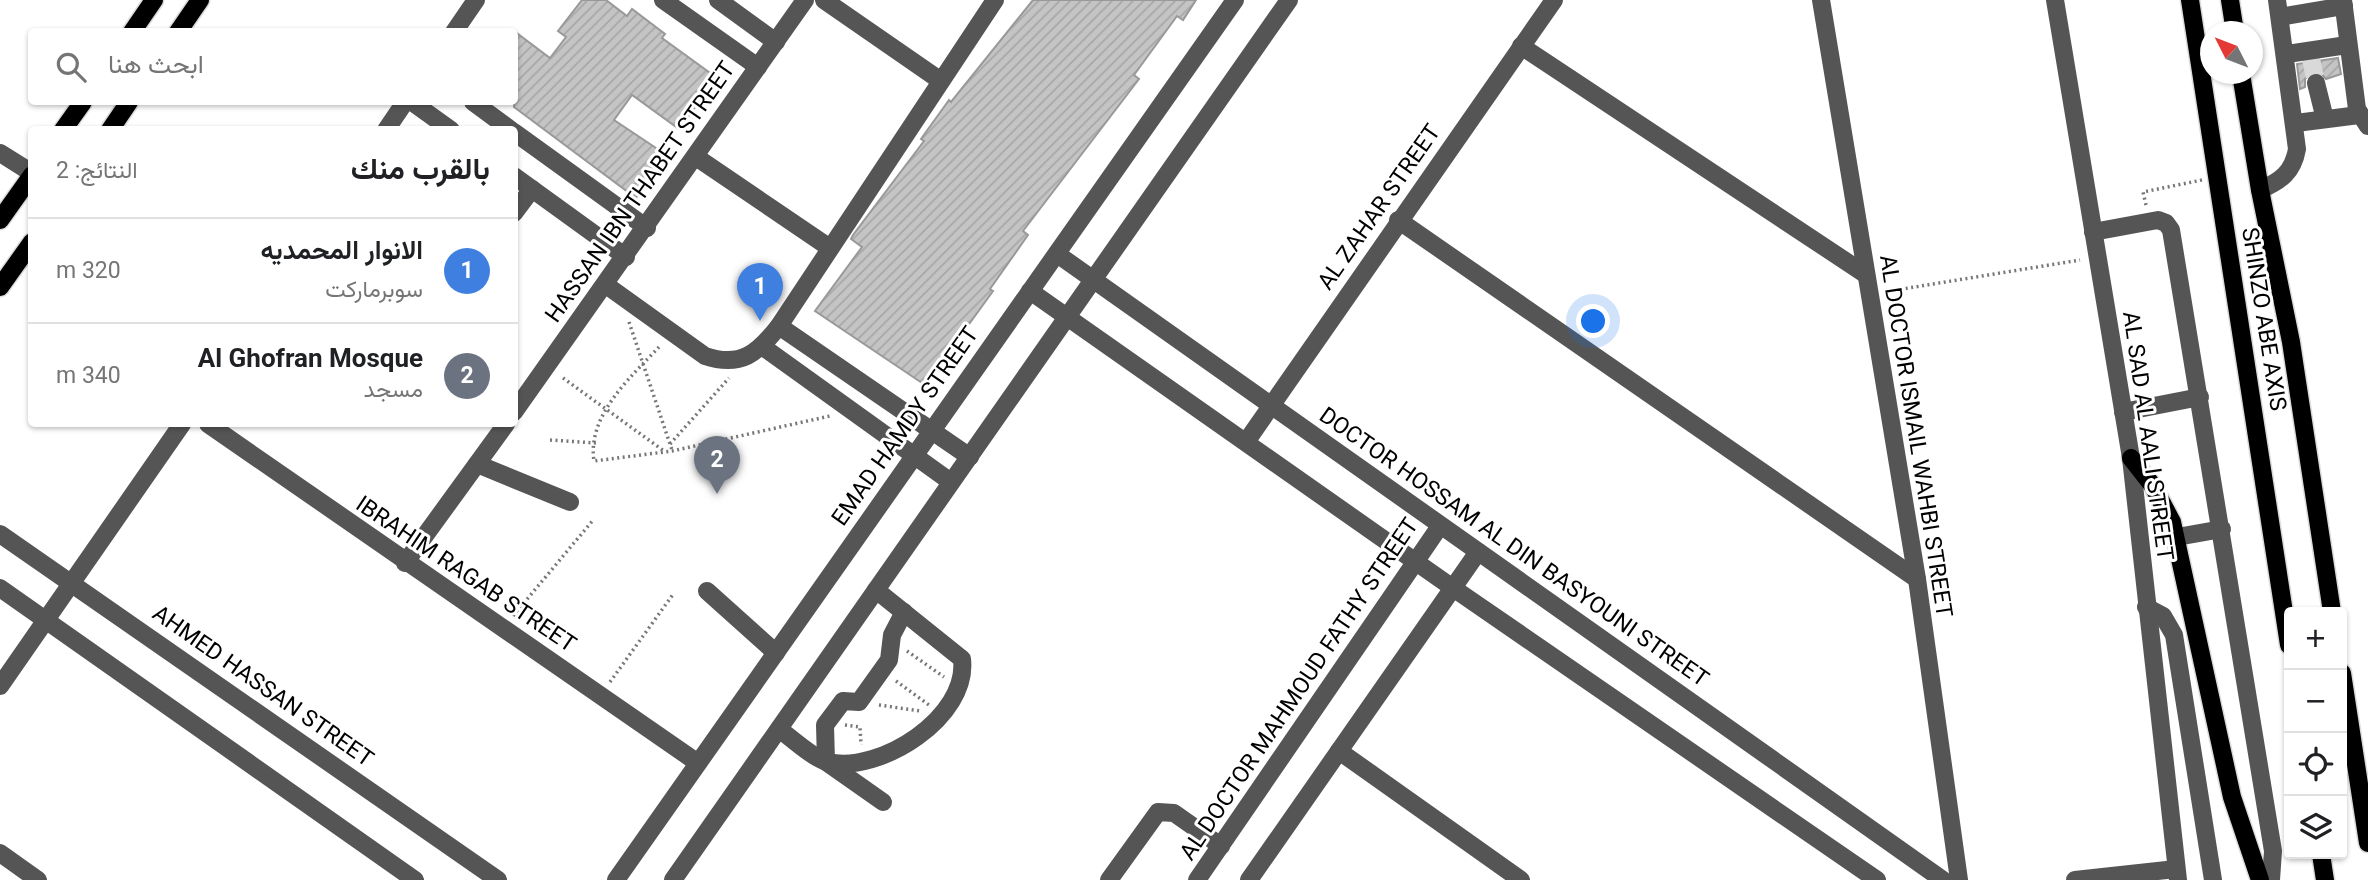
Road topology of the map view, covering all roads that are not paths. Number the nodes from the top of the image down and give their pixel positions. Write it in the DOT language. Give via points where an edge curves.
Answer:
graph roads {
  1 [pos="154,0"];
  2 [pos="200,0"];
  3 [pos="476,0"];
  4 [pos="663,0"];
  5 [pos="718,0"];
  6 [pos="805,0"];
  7 [pos="824,0"];
  8 [pos="995,0"];
  9 [pos="1235,0"];
  10 [pos="1289,0"];
  11 [pos="1554,0"];
  12 [pos="1821,0"];
  13 [pos="2055,0"];
  14 [pos="2190,0"];
  15 [pos="2230,0"];
  16 [pos="2344,3"];
  17 [pos="2305,6"];
  18 [pos="2279,8"];
  19 [pos="2233,21"];
  20 [pos="135,28"];
  21 [pos="181,28"];
  22 [pos="457,28"];
  23 [pos="776,41"];
  24 [pos="2347,45"];
  25 [pos="1521,46"];
  26 [pos="2287,54"];
  27 [pos="758,67"];
  28 [pos="941,81"];
  29 [pos="2316,83"];
  30 [pos="2243,84"];
  31 [pos="81,105"];
  32 [pos="127,105"];
  33 [pos="403,105"];
  34 [pos="416,105"];
  35 [pos="476,105"];
  36 [pos="2325,119"];
  37 [pos="2363,120"];
  38 [pos="2296,124"];
  39 [pos="66,126"];
  40 [pos="113,126"];
  41 [pos="389,126"];
  42 [pos="445,126"];
  43 [pos="506,126"];
  44 [pos="518,135"];
  45 [pos="0,153"];
  46 [pos="696,157"];
  47 [pos="28,171"];
  48 [pos="518,179"];
  49 [pos="28,180"];
  50 [pos="532,189"];
  51 [pos="2259,190"];
  52 [pos="518,208"];
  53 [pos="0,220"];
  54 [pos="1398,220"];
  55 [pos="647,228"];
  56 [pos="2094,232"];
  57 [pos="28,248"];
  58 [pos="830,248"];
  59 [pos="1057,254"];
  60 [pos="626,257"];
  61 [pos="1865,274"];
  62 [pos="1093,280"];
  63 [pos="606,285"];
  64 [pos="0,287"];
  65 [pos="1030,291"];
  66 [pos="1067,318"];
  67 [pos="779,326"];
  68 [pos="763,347"];
  69 [pos="2200,397"];
  70 [pos="518,406"];
  71 [pos="1272,406"];
  72 [pos="2123,412"];
  73 [pos="180,427"];
  74 [pos="212,427"];
  75 [pos="504,427"];
  76 [pos="932,431"];
  77 [pos="1246,442"];
  78 [pos="915,455"];
  79 [pos="970,457"];
  80 [pos="2131,458"];
  81 [pos="477,464"];
  82 [pos="951,482"];
  83 [pos="570,502"];
  84 [pos="1440,526"];
  85 [pos="2222,529"];
  86 [pos="0,534"];
  87 [pos="2177,537"];
  88 [pos="1478,552"];
  89 [pos="405,562"];
  90 [pos="1416,562"];
  91 [pos="1917,579"];
  92 [pos="71,583"];
  93 [pos="1453,588"];
  94 [pos="0,589"];
  95 [pos="876,590"];
  96 [pos="707,591"];
  97 [pos="2146,607"];
  98 [pos="2331,607"];
  99 [pos="904,612"];
  100 [pos="2284,612"];
  101 [pos="45,620"];
  102 [pos="776,653"];
  103 [pos="0,686"];
  104 [pos="2347,706"];
  105 [pos="779,729"];
  106 [pos="1339,751"];
  107 [pos="826,762"];
  108 [pos="698,763"];
  109 [pos="883,802"];
  110 [pos="2368,843"];
  111 [pos="1221,846"];
  112 [pos="0,853"];
  113 [pos="2322,859"];
  114 [pos="2177,874"];
  115 [pos="1516,879"];
  116 [pos="38,880"];
  117 [pos="415,880"];
  118 [pos="498,880"];
  119 [pos="616,880"];
  120 [pos="673,880"];
  121 [pos="1109,880"];
  122 [pos="1197,880"];
  123 [pos="1249,880"];
  124 [pos="1877,880"];
  125 [pos="1943,880"];
  126 [pos="1959,880"];
  127 [pos="2075,880"];
  128 [pos="2213,880"];
  129 [pos="2260,880"];
  130 [pos="2271,880"];
  131 [pos="2325,880"];
  1 -- 20 [label="main road"];
  2 -- 21 [label="main road"];
  3 -- 22 [label="street"];
  4 -- 27 [label="street"];
  5 -- 23 [label="street"];
  6 -- 23 [label="street, HASSAN IBN THABET STREET"];
  7 -- 28 [label="street"];
  8 -- 28 [label="street"];
  9 -- 59 [label="street, EMAD HAMDY STREET"];
  10 -- 62 [label="street"];
  11 -- 25 [label="street, AL ZAHAR STREET"];
  12 -- 61 [label="street, AL DOCTOR ISMAIL WAHBI STREET"];
  13 -- 56 [label="street, AL SAD AL AALI STREET"];
  14 -- 100 [label="main road, SHINZO ABE AXIS"];
  15 -- 19 [label="main road"];
  16 -- 17 [label="street"];
  16 -- 24 [label="street"];
  17 -- 18 [label="street"];
  18 -- 26 [label="street"];
  23 -- 27 [label="street, HASSAN IBN THABET STREET"];
  24 -- 26 [label="street" via="2310,55"];
  24 -- 37 [label="street"];
  25 -- 54 [label="street, AL ZAHAR STREET"];
  25 -- 61 [label="street"];
  26 -- 38 [label="street" via="2286,74"];
  27 -- 46 [label="street, HASSAN IBN THABET STREET"];
  28 -- 58 [label="street"];
  29 -- 36 [label="street"];
  30 -- 51 [label="main road, SHINZO ABE AXIS"];
  31 -- 39 [label="main road"];
  32 -- 40 [label="main road"];
  33 -- 41 [label="street"];
  34 -- 42 [label="street"];
  35 -- 43 [label="street"];
  36 -- 37 [label="street"];
  36 -- 38 [label="street"];
  38 -- 51 [label="street" via="2297,149 2291,169"];
  44 -- 55 [label="street"];
  45 -- 47 [label="street"];
  46 -- 55 [label="street, HASSAN IBN THABET STREET"];
  46 -- 58 [label="street"];
  48 -- 50 [label="street"];
  49 -- 53 [label="main road"];
  50 -- 52 [label="street"];
  50 -- 60 [label="street"];
  51 -- 98 [label="main road, SHINZO ABE AXIS" via="2291,342"];
  54 -- 71 [label="street, AL ZAHAR STREET"];
  54 -- 91 [label="street"];
  55 -- 60 [label="street, HASSAN IBN THABET STREET"];
  56 -- 69 [label="street" via="2162,220 2171,229"];
  56 -- 72 [label="street, AL SAD AL AALI STREET"];
  57 -- 64 [label="main road"];
  58 -- 67 [label="street"];
  59 -- 62 [label="street, DOCTOR HOSSAM AL DIN BASYOUNI STREET"];
  59 -- 65 [label="street, EMAD HAMDY STREET"];
  60 -- 63 [label="street, HASSAN IBN THABET STREET"];
  61 -- 91 [label="street, AL DOCTOR ISMAIL WAHBI STREET"];
  62 -- 66 [label="street"];
  62 -- 71 [label="street, DOCTOR HOSSAM AL DIN BASYOUNI STREET"];
  63 -- 68 [label="street" via="705,356 736,361"];
  63 -- 70 [label="street, HASSAN IBN THABET STREET"];
  65 -- 66 [label="street"];
  65 -- 76 [label="street, EMAD HAMDY STREET"];
  66 -- 77 [label="street"];
  66 -- 79 [label="street"];
  67 -- 68 [label="street"];
  67 -- 76 [label="street"];
  68 -- 78 [label="street"];
  69 -- 72 [label="street"];
  69 -- 85 [label="street"];
  71 -- 77 [label="street, AL ZAHAR STREET"];
  71 -- 84 [label="street, DOCTOR HOSSAM AL DIN BASYOUNI STREET"];
  72 -- 80 [label="street, AL SAD AL AALI STREET"];
  73 -- 92 [label="street"];
  74 -- 89 [label="street, IBRAHIM RAGAB STREET"];
  75 -- 81 [label="street"];
  76 -- 78 [label="street, EMAD HAMDY STREET"];
  76 -- 79 [label="street"];
  77 -- 90 [label="street"];
  78 -- 82 [label="street"];
  78 -- 102 [label="street, EMAD HAMDY STREET"];
  79 -- 82 [label="street"];
  80 -- 87 [label="main road" via="2163,503"];
  80 -- 97 [label="street, AL SAD AL AALI STREET"];
  81 -- 83 [label="street"];
  81 -- 89 [label="street"];
  82 -- 95 [label="street"];
  84 -- 88 [label="street, DOCTOR HOSSAM AL DIN BASYOUNI STREET"];
  84 -- 90 [label="street, AL DOCTOR MAHMOUD FATHY STREET"];
  85 -- 87 [label="street"];
  85 -- 130 [label="street" via="2273,850"];
  86 -- 92 [label="street, AHMED HASSAN STREET"];
  87 -- 129 [label="main road" via="2232,797"];
  88 -- 93 [label="street"];
  88 -- 125 [label="street, DOCTOR HOSSAM AL DIN BASYOUNI STREET"];
  89 -- 108 [label="street, IBRAHIM RAGAB STREET"];
  90 -- 93 [label="street"];
  90 -- 111 [label="street, AL DOCTOR MAHMOUD FATHY STREET"];
  91 -- 126 [label="street, AL DOCTOR ISMAIL WAHBI STREET"];
  92 -- 101 [label="street"];
  92 -- 118 [label="street, AHMED HASSAN STREET"];
  93 -- 106 [label="street"];
  93 -- 124 [label="street"];
  94 -- 101 [label="street"];
  95 -- 99 [label="street"];
  95 -- 105 [label="street"];
  96 -- 102 [label="street"];
  97 -- 114 [label="street, AL SAD AL AALI STREET"];
  97 -- 128 [label="street" via="2163,616 2174,635"];
  99 -- 107 [label="street" via="891,640 889,660 859,702 843,701 825,726"];
  99 -- 107 [label="street" via="962,659 957,686 942,714 919,737 862,761"];
  101 -- 103 [label="street"];
  101 -- 117 [label="street"];
  102 -- 108 [label="street, EMAD HAMDY STREET"];
  104 -- 110 [label="main road"];
  105 -- 107 [label="street"];
  105 -- 120 [label="street"];
  106 -- 115 [label="street"];
  106 -- 123 [label="street"];
  107 -- 109 [label="street"];
  108 -- 119 [label="street, EMAD HAMDY STREET"];
  111 -- 121 [label="street" via="1174,813 1158,811"];
  111 -- 122 [label="street, AL DOCTOR MAHMOUD FATHY STREET"];
  112 -- 116 [label="street"];
  113 -- 131 [label="main road"];
  114 -- 127 [label="street"];
}
